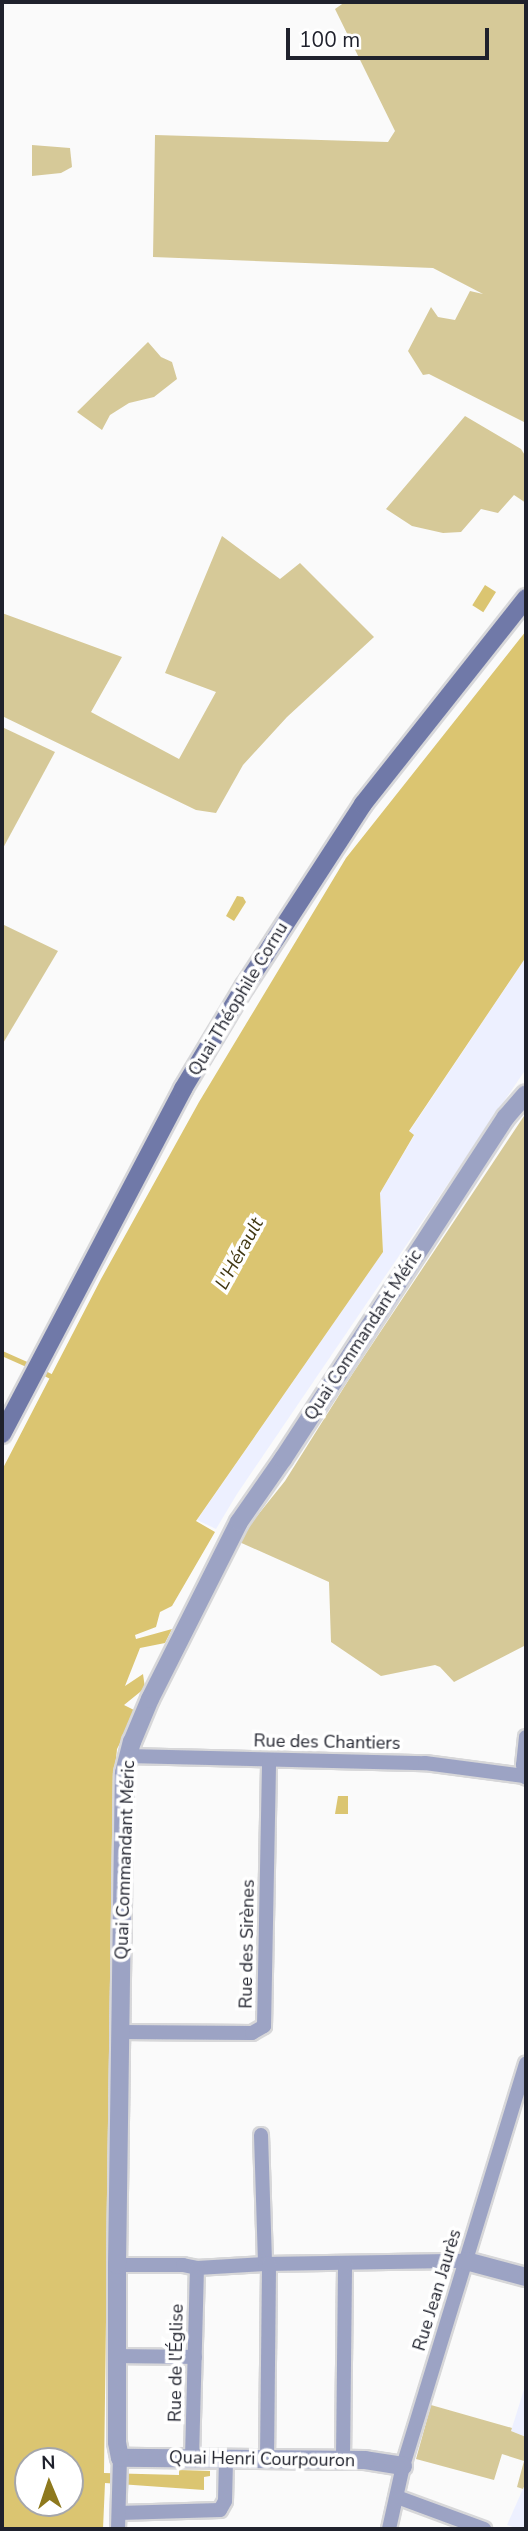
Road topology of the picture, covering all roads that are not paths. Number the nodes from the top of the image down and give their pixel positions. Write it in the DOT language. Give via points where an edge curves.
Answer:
graph roads {
  1 [pos="526,598"];
  2 [pos="526,1094"];
  3 [pos="2,1434"];
  4 [pos="526,1737"];
  5 [pos="128,1756"];
  6 [pos="269,1760"];
  7 [pos="525,1777"];
  8 [pos="121,2032"];
  9 [pos="526,2063"];
  10 [pos="261,2135"];
  11 [pos="466,2261"];
  12 [pos="345,2263"];
  13 [pos="267,2264"];
  14 [pos="117,2265"];
  15 [pos="197,2269"];
  16 [pos="526,2277"];
  17 [pos="117,2356"];
  18 [pos="195,2357"];
  19 [pos="192,2458"];
  20 [pos="226,2459"];
  21 [pos="267,2459"];
  22 [pos="343,2460"];
  23 [pos="403,2466"];
  24 [pos="120,2471"];
  25 [pos="397,2497"];
  26 [pos="119,2513"];
  27 [pos="118,2529"];
  28 [pos="389,2529"];
  29 [pos="484,2529"];
  1 -- 3 [label="main road, Quai Théophile Cornu" via="326,857 183,1089"];
  2 -- 5 [label="street, Quai Commandant Méric" via="506,1117 239,1522 150,1699"];
  4 -- 7 [label="street"];
  5 -- 6 [label="street, Rue des Chantiers"];
  5 -- 8 [label="street, Quai Commandant Méric" via="123,1809"];
  6 -- 7 [label="street, Rue des Chantiers" via="425,1763"];
  6 -- 8 [label="street, Rue des Sirènes" via="264,2026 252,2033"];
  8 -- 14 [label="street, Quai Commandant Méric"];
  9 -- 11 [label="street, Rue Jean Jaurès"];
  10 -- 13 [label="street"];
  11 -- 12 [label="street"];
  11 -- 16 [label="street"];
  11 -- 23 [label="street, Rue Jean Jaurès"];
  12 -- 13 [label="street"];
  12 -- 22 [label="street"];
  13 -- 15 [label="street"];
  13 -- 21 [label="street"];
  14 -- 15 [label="street"];
  14 -- 17 [label="street, Quai Commandant Méric"];
  15 -- 18 [label="street, Rue de l'Église"];
  17 -- 18 [label="street"];
  17 -- 24 [label="street, Quai Commandant Méric"];
  18 -- 19 [label="street, Rue de l'Église"];
  19 -- 20 [label="street, Quai Henri Courpouron"];
  19 -- 24 [label="street, Quai Henri Courpouron"];
  20 -- 21 [label="street, Quai Henri Courpouron"];
  20 -- 26 [label="street" via="225,2501 220,2510"];
  21 -- 22 [label="street, Quai Henri Courpouron"];
  22 -- 23 [label="street, Quai Henri Courpouron"];
  23 -- 25 [label="street, Rue Jean Jaurès"];
  24 -- 26 [label="street, Quai Commandant Méric"];
  25 -- 28 [label="street, Rue Jean Jaurès"];
  25 -- 29 [label="street"];
  26 -- 27 [label="street, Quai Commandant Méric"];
}
